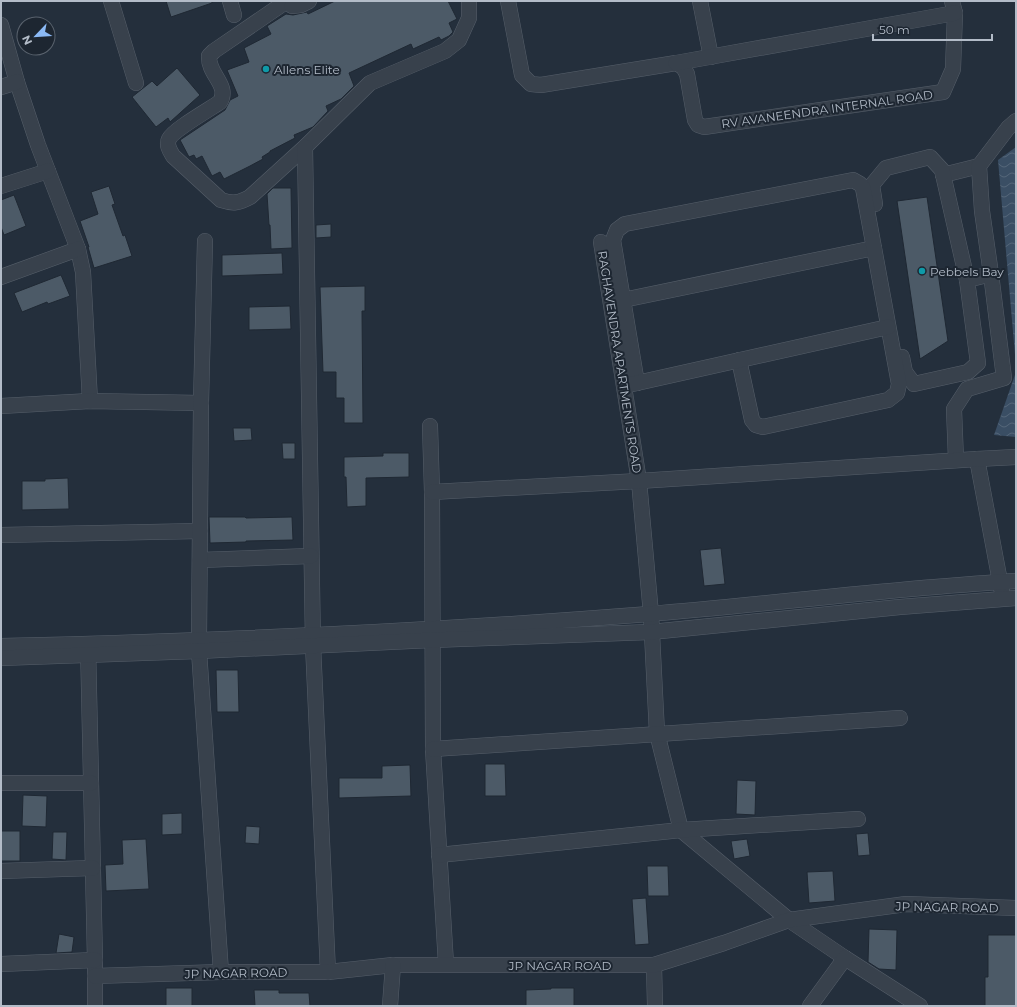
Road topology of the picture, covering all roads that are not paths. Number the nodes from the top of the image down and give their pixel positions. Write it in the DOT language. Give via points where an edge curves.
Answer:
graph roads {
  1 [pos="111,1"];
  2 [pos="309,1"];
  3 [pos="469,1"];
  4 [pos="508,1"];
  5 [pos="700,1"];
  6 [pos="290,4"];
  7 [pos="954,7"];
  8 [pos="1,25"];
  9 [pos="711,57"];
  10 [pos="676,63"];
  11 [pos="17,82"];
  12 [pos="136,83"];
  13 [pos="1,87"];
  14 [pos="1016,121"];
  15 [pos="306,147"];
  16 [pos="979,166"];
  17 [pos="48,171"];
  18 [pos="943,175"];
  19 [pos="1,186"];
  20 [pos="205,241"];
  21 [pos="601,242"];
  22 [pos="874,248"];
  23 [pos="78,249"];
  24 [pos="991,274"];
  25 [pos="1,277"];
  26 [pos="967,280"];
  27 [pos="623,300"];
  28 [pos="888,327"];
  29 [pos="739,360"];
  30 [pos="630,384"];
  31 [pos="90,401"];
  32 [pos="201,403"];
  33 [pos="1,406"];
  34 [pos="430,426"];
  35 [pos="1016,457"];
  36 [pos="977,459"];
  37 [pos="956,460"];
  38 [pos="639,481"];
  39 [pos="432,492"];
  40 [pos="200,531"];
  41 [pos="1,535"];
  42 [pos="311,556"];
  43 [pos="200,560"];
  44 [pos="1016,581"];
  45 [pos="1000,582"];
  46 [pos="1010,598"];
  47 [pos="650,614"];
  48 [pos="651,632"];
  49 [pos="432,634"];
  50 [pos="312,640"];
  51 [pos="1,646"];
  52 [pos="199,646"];
  53 [pos="88,649"];
  54 [pos="1,658"];
  55 [pos="900,718"];
  56 [pos="657,733"];
  57 [pos="433,749"];
  58 [pos="1,783"];
  59 [pos="91,783"];
  60 [pos="858,819"];
  61 [pos="681,830"];
  62 [pos="439,855"];
  63 [pos="93,868"];
  64 [pos="1,872"];
  65 [pos="1016,908"];
  66 [pos="789,920"];
  67 [pos="845,958"];
  68 [pos="96,960"];
  69 [pos="1,964"];
  70 [pos="446,964"];
  71 [pos="393,965"];
  72 [pos="654,965"];
  73 [pos="221,972"];
  74 [pos="328,972"];
  75 [pos="95,976"];
  76 [pos="95,1006"];
  77 [pos="390,1006"];
  78 [pos="655,1006"];
  79 [pos="810,1006"];
  80 [pos="920,1006"];
  1 -- 12 [label="street"];
  2 -- 6 [label="street" via="301,5"];
  3 -- 15 [label="street" via="469,18 459,40 445,51 370,83"];
  4 -- 10 [label="street, RV AVANEENDRA INTERNAL ROAD" via="522,75 531,84 541,85"];
  5 -- 9 [label="street"];
  6 -- 15 [label="street" via="209,56 208,64 223,89 223,97 220,102 169,138 168,147 173,156 221,200 230,203 250,197"];
  7 -- 9 [label="street, RV AVANEENDRA INTERNAL ROAD"];
  7 -- 10 [label="street, RV AVANEENDRA INTERNAL ROAD" via="953,69 943,92 704,126 698,125 695,120 687,74 683,67"];
  8 -- 11 [label="street"];
  9 -- 10 [label="street, RV AVANEENDRA INTERNAL ROAD"];
  11 -- 13 [label="street"];
  11 -- 17 [label="street"];
  14 -- 16 [label="street"];
  15 -- 42 [label="street"];
  16 -- 18 [label="street"];
  16 -- 24 [label="street"];
  17 -- 19 [label="street"];
  17 -- 23 [label="street"];
  18 -- 26 [label="street"];
  18 -- 26 [label="street" via="942,170 930,157 886,168 872,184 905,372 914,384 968,372 978,363"];
  20 -- 32 [label="street"];
  21 -- 30 [label="street, RAGHAVENDRA APARTMENTS ROAD"];
  22 -- 27 [label="street"];
  22 -- 27 [label="street" via="863,188 853,180 625,224 617,230 613,240"];
  22 -- 28 [label="street"];
  23 -- 25 [label="street"];
  23 -- 31 [label="street" via="83,272"];
  24 -- 26 [label="street"];
  24 -- 37 [label="street" via="1004,378 967,389 954,409"];
  27 -- 30 [label="street"];
  28 -- 29 [label="street"];
  28 -- 29 [label="street" via="899,384 897,394 888,400 763,427 756,425 752,420"];
  29 -- 30 [label="street"];
  30 -- 38 [label="street, RAGHAVENDRA APARTMENTS ROAD"];
  31 -- 32 [label="street"];
  31 -- 33 [label="street"];
  32 -- 40 [label="street"];
  34 -- 39 [label="street"];
  35 -- 36 [label="street"];
  36 -- 37 [label="street"];
  36 -- 45 [label="street"];
  37 -- 38 [label="street"];
  38 -- 39 [label="street"];
  38 -- 47 [label="street, RAGHAVENDRA APARTMENTS ROAD"];
  39 -- 49 [label="street"];
  40 -- 41 [label="street"];
  40 -- 43 [label="street"];
  42 -- 43 [label="street"];
  42 -- 50 [label="street"];
  43 -- 52 [label="street"];
  44 -- 45 [label="street"];
  45 -- 46 [label="street"];
  45 -- 47 [label="street" via="901,589"];
  46 -- 48 [label="street" via="900,606"];
  47 -- 48 [label="street, RAGHAVENDRA APARTMENTS ROAD"];
  47 -- 49 [label="street"];
  48 -- 49 [label="street"];
  48 -- 56 [label="street, RAGHAVENDRA APARTMENTS ROAD"];
  49 -- 50 [label="street"];
  49 -- 57 [label="street"];
  50 -- 52 [label="street"];
  50 -- 74 [label="street"];
  51 -- 53 [label="street"];
  52 -- 53 [label="street"];
  52 -- 73 [label="street"];
  53 -- 54 [label="street"];
  53 -- 59 [label="street"];
  55 -- 56 [label="street"];
  56 -- 57 [label="street"];
  56 -- 61 [label="street, RAGHAVENDRA APARTMENTS ROAD"];
  57 -- 62 [label="street"];
  58 -- 59 [label="street"];
  59 -- 63 [label="street"];
  60 -- 61 [label="street"];
  61 -- 62 [label="street"];
  61 -- 66 [label="street"];
  62 -- 70 [label="street"];
  63 -- 64 [label="street"];
  63 -- 68 [label="street"];
  65 -- 66 [label="street, JP NAGAR ROAD" via="906,904"];
  66 -- 67 [label="street"];
  66 -- 72 [label="street, JP NAGAR ROAD"];
  67 -- 79 [label="street"];
  67 -- 80 [label="street"];
  68 -- 69 [label="street"];
  68 -- 75 [label="street"];
  70 -- 71 [label="street, JP NAGAR ROAD"];
  70 -- 72 [label="street, JP NAGAR ROAD"];
  71 -- 74 [label="street, JP NAGAR ROAD"];
  71 -- 77 [label="street"];
  72 -- 78 [label="street"];
  73 -- 74 [label="street, JP NAGAR ROAD"];
  73 -- 75 [label="street, JP NAGAR ROAD"];
  75 -- 76 [label="street"];
}
